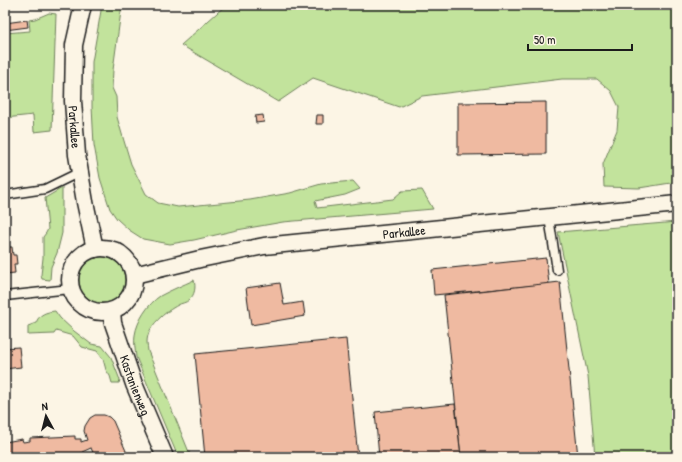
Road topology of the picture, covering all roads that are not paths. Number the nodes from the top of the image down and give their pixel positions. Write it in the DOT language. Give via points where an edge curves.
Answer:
graph roads {
  1 [pos="83,5"];
  2 [pos="80,172"];
  3 [pos="5,195"];
  4 [pos="677,204"];
  5 [pos="549,217"];
  6 [pos="94,249"];
  7 [pos="557,270"];
  8 [pos="134,275"];
  9 [pos="70,289"];
  10 [pos="5,296"];
  11 [pos="112,311"];
  12 [pos="165,457"];
  1 -- 2 [label="street, Parkallee" via="74,45 72,101"];
  2 -- 3 [label="lane" via="45,189"];
  2 -- 6 [label="street, Parkallee"];
  4 -- 5 [label="street, Parkallee"];
  5 -- 7 [label="lane"];
  5 -- 8 [label="street, Parkallee" via="264,246"];
  6 -- 8 [label="street" via="105,248 115,251 131,265"];
  6 -- 9 [label="street" via="77,259 69,278"];
  8 -- 11 [label="street" via="130,297 122,306"];
  9 -- 10 [label="lane"];
  9 -- 11 [label="street" via="82,306 91,311"];
  11 -- 12 [label="street, Kastanienweg" via="113,323 134,384"];
}
